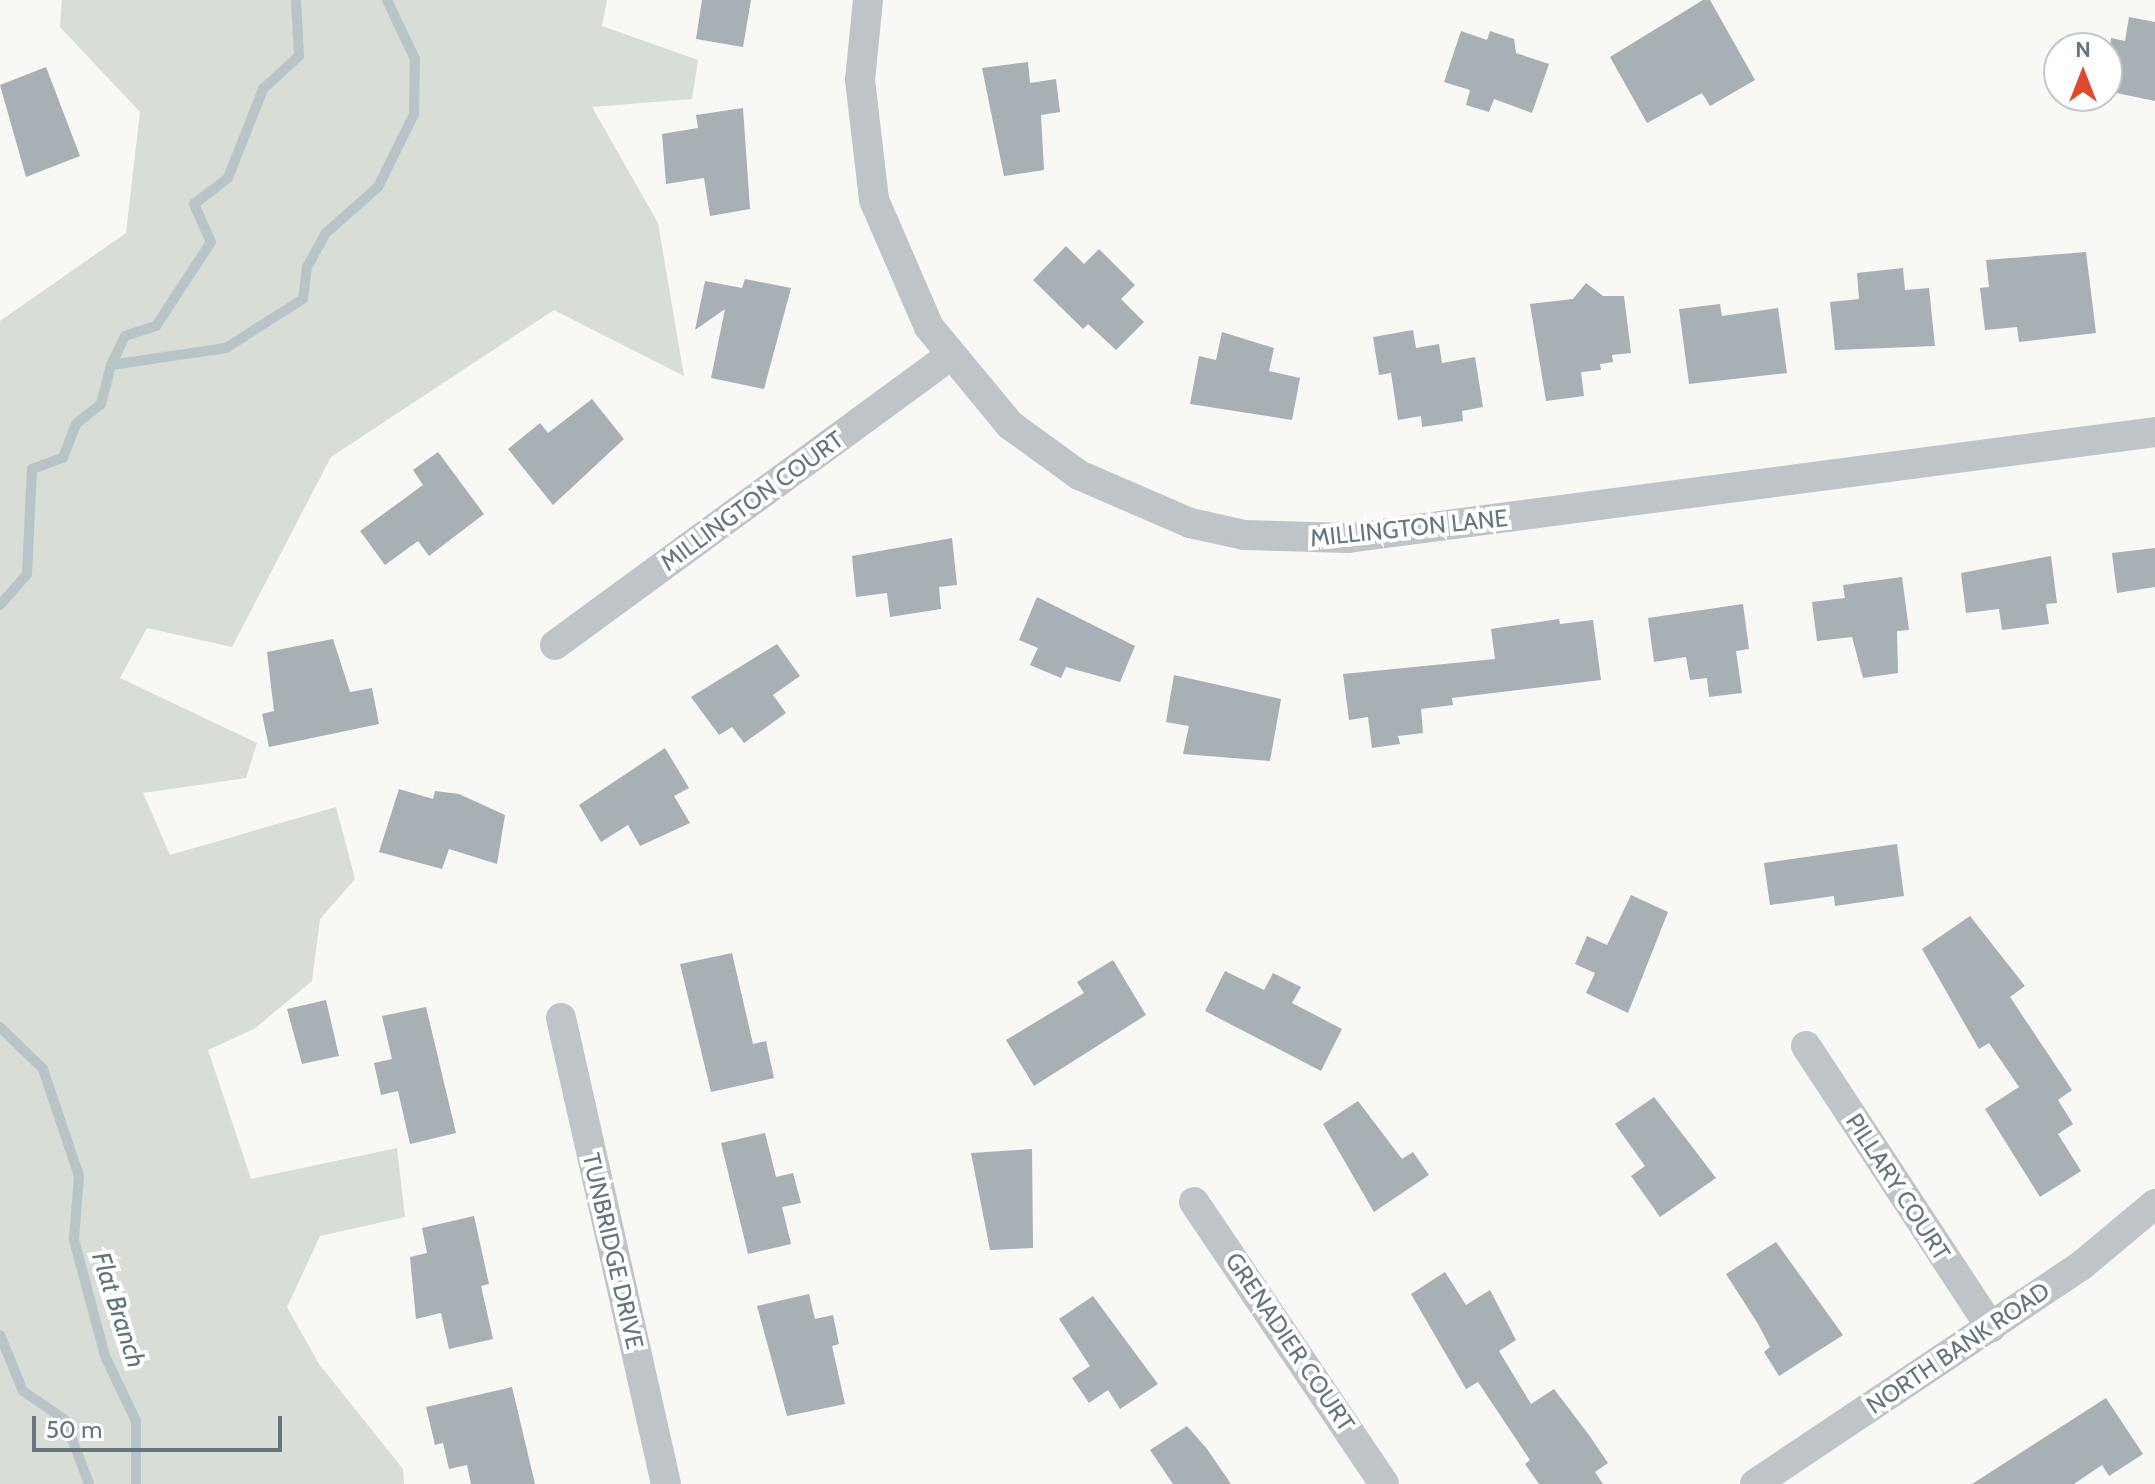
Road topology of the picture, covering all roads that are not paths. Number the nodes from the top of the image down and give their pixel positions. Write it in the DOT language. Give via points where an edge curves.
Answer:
graph roads {
  1 [pos="868,0"];
  2 [pos="950,356"];
  3 [pos="2155,432"];
  4 [pos="555,645"];
  5 [pos="561,1018"];
  6 [pos="1806,1046"];
  7 [pos="1194,1202"];
  8 [pos="2155,1204"];
  9 [pos="1991,1328"];
  10 [pos="666,1484"];
  11 [pos="1384,1484"];
  12 [pos="1755,1484"];
  1 -- 2 [label="street, MILLINGTON LANE" via="860,80 874,200 912,297"];
  2 -- 3 [label="street, MILLINGTON LANE" via="1010,425 1092,482 1190,523 1302,540"];
  2 -- 4 [label="street, MILLINGTON COURT"];
  5 -- 10 [label="street, TUNBRIDGE DRIVE"];
  6 -- 9 [label="street, PILLARY COURT"];
  7 -- 11 [label="street, GRENADIER COURT"];
  8 -- 9 [label="street, NORTH BANK ROAD"];
  9 -- 12 [label="street, NORTH BANK ROAD"];
}
